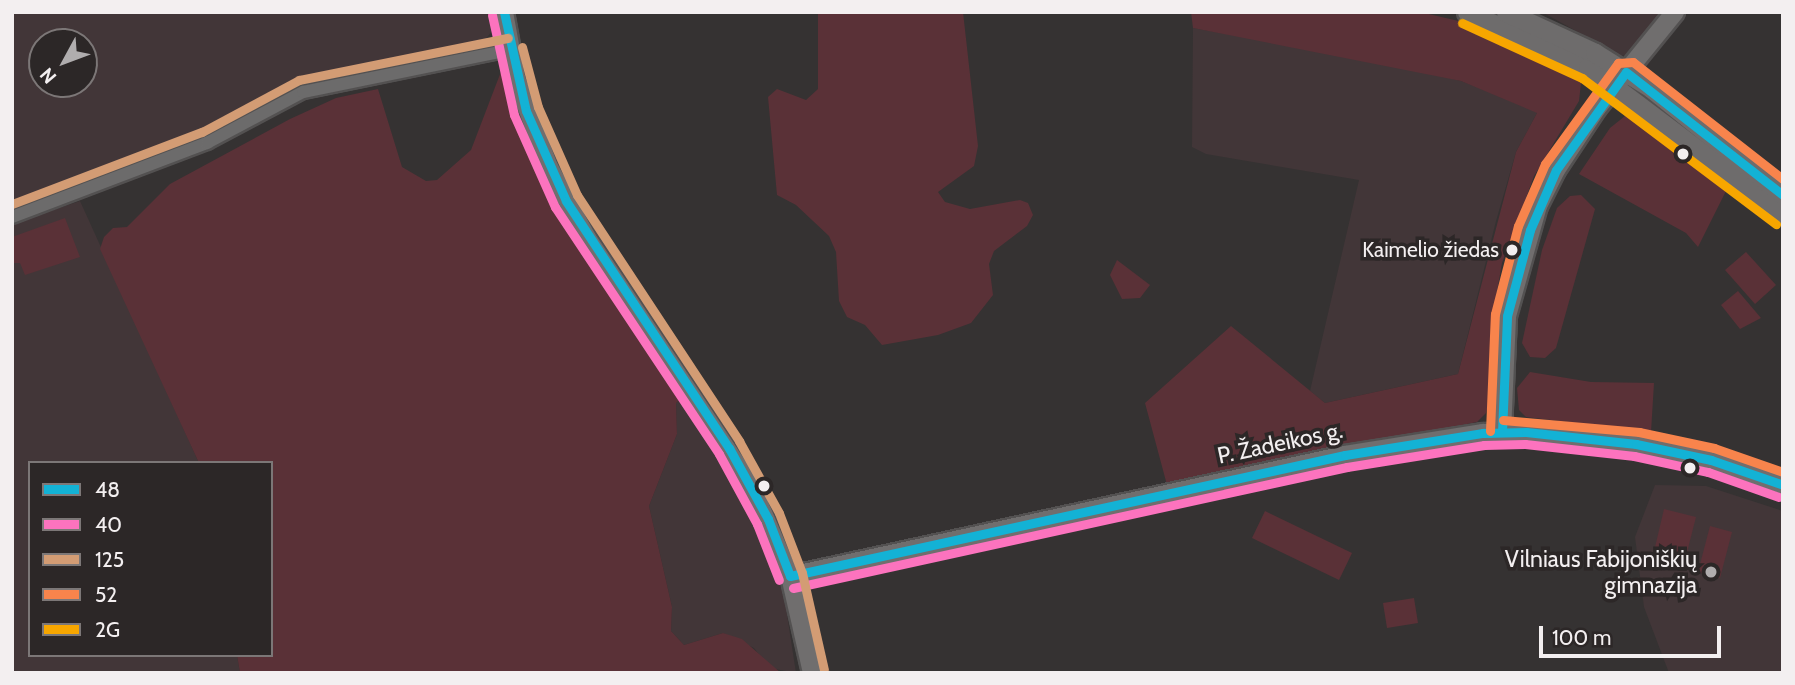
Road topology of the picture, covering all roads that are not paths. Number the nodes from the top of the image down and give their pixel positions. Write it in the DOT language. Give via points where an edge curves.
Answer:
graph roads {
  1 [pos="504,12"];
  2 [pos="1466,12"];
  3 [pos="1506,12"];
  4 [pos="1675,12"];
  5 [pos="510,50"];
  6 [pos="1620,78"];
  7 [pos="1783,195"];
  8 [pos="1783,214"];
  9 [pos="12,217"];
  10 [pos="1502,432"];
  11 [pos="1783,485"];
  12 [pos="790,576"];
  13 [pos="812,673"];
  1 -- 5 [label="street"];
  2 -- 6 [label="main road"];
  3 -- 6 [label="main road"];
  4 -- 6 [label="street"];
  5 -- 9 [label="street" via="303,92 207,143"];
  5 -- 12 [label="street" via="526,111 566,201 729,449 768,519"];
  6 -- 7 [label="main road"];
  6 -- 8 [label="main road"];
  6 -- 10 [label="street" via="1556,170 1530,230 1507,316"];
  10 -- 11 [label="street, P. Žadeikos g." via="1636,444 1712,460"];
  10 -- 12 [label="street, P. Žadeikos g." via="1365,451"];
  12 -- 13 [label="street"];
}
